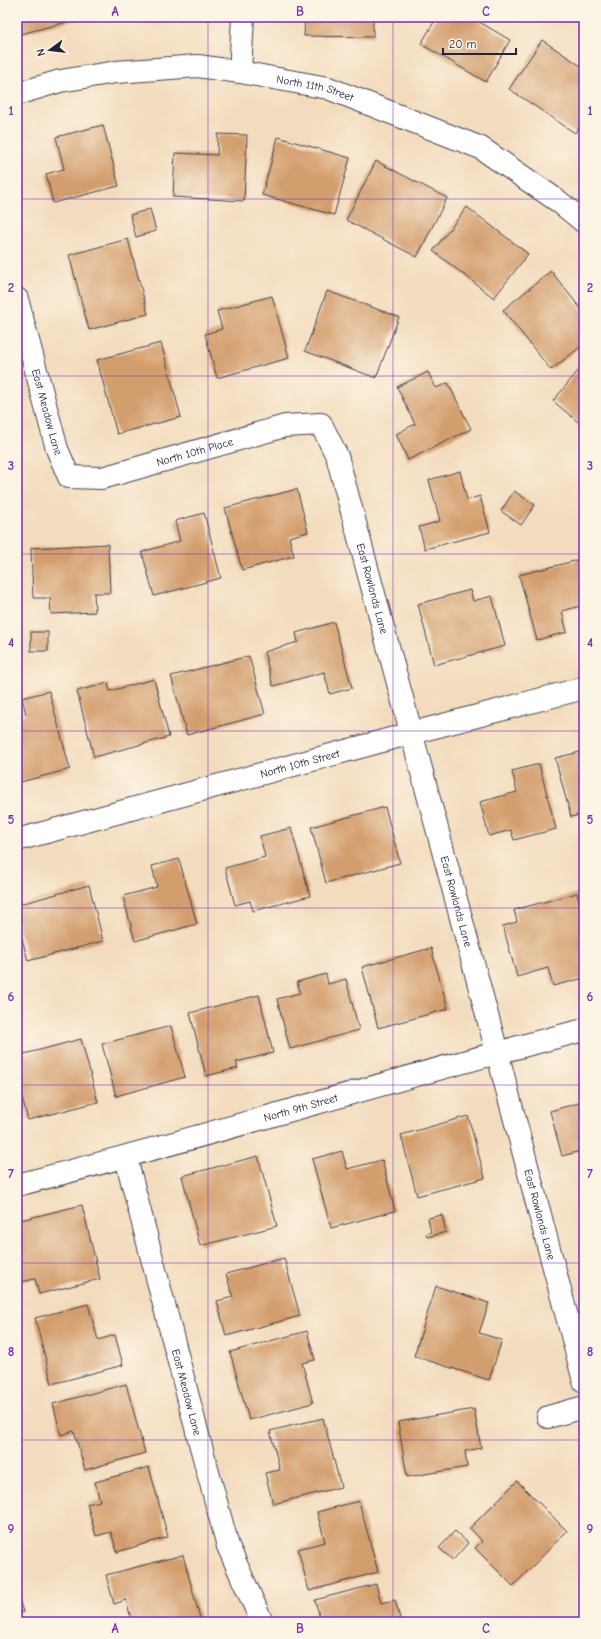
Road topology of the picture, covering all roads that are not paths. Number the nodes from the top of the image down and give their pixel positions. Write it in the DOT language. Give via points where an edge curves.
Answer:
graph roads {
  1 [pos="243,17"];
  2 [pos="240,72"];
  3 [pos="17,94"];
  4 [pos="584,222"];
  5 [pos="17,299"];
  6 [pos="321,424"];
  7 [pos="69,477"];
  8 [pos="584,688"];
  9 [pos="412,733"];
  10 [pos="17,840"];
  11 [pos="584,1030"];
  12 [pos="498,1052"];
  13 [pos="126,1158"];
  14 [pos="17,1185"];
  15 [pos="584,1381"];
  16 [pos="584,1407"];
  17 [pos="548,1417"];
  18 [pos="262,1622"];
  1 -- 2 [label="street"];
  2 -- 3 [label="street, North 11th Street" via="198,66 116,72 60,81"];
  2 -- 4 [label="street, North 11th Street" via="328,88 481,148"];
  5 -- 7 [label="street, East Meadow Lane" via="57,449"];
  6 -- 7 [label="street, North 10th Place" via="285,426 102,478"];
  6 -- 9 [label="street, East Rowlands Lane" via="337,456"];
  8 -- 9 [label="street, North 10th Street"];
  9 -- 10 [label="street, North 10th Street"];
  9 -- 12 [label="street, East Rowlands Lane"];
  11 -- 12 [label="street, North 9th Street"];
  12 -- 13 [label="street, North 9th Street"];
  12 -- 15 [label="street, East Rowlands Lane"];
  13 -- 14 [label="street, North 9th Street"];
  13 -- 18 [label="street, East Meadow Lane" via="228,1546"];
  16 -- 17 [label="street"];
}
